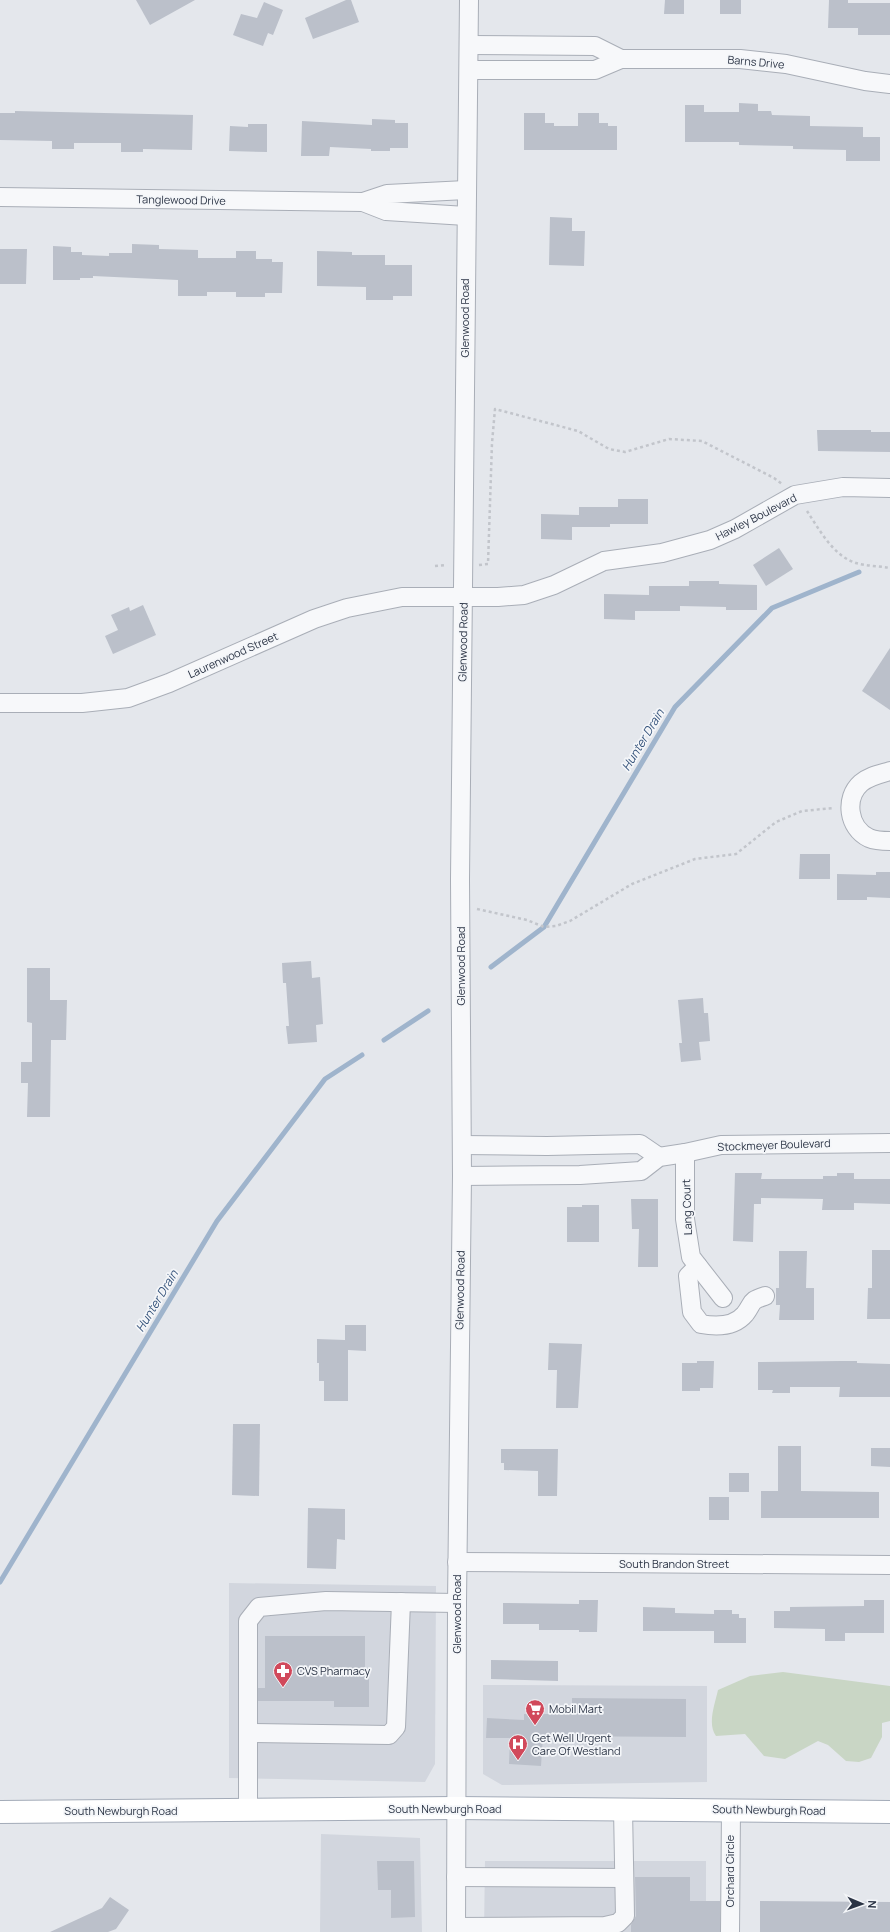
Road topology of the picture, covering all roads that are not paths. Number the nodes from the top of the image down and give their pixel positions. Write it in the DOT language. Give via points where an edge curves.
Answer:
graph roads {
  1 [pos="469,0"];
  2 [pos="469,45"];
  3 [pos="621,59"];
  4 [pos="469,70"];
  5 [pos="890,84"];
  6 [pos="466,190"];
  7 [pos="0,198"];
  8 [pos="363,202"];
  9 [pos="466,216"];
  10 [pos="890,488"];
  11 [pos="464,596"];
  12 [pos="0,703"];
  13 [pos="890,771"];
  14 [pos="890,841"];
  15 [pos="890,1143"];
  16 [pos="462,1145"];
  17 [pos="569,1145"];
  18 [pos="685,1153"];
  19 [pos="659,1157"];
  20 [pos="570,1175"];
  21 [pos="462,1176"];
  22 [pos="698,1266"];
  23 [pos="765,1296"];
  24 [pos="723,1298"];
  25 [pos="457,1562"];
  26 [pos="890,1565"];
  27 [pos="402,1602"];
  28 [pos="457,1603"];
  29 [pos="248,1733"];
  30 [pos="456,1808"];
  31 [pos="623,1809"];
  32 [pos="731,1809"];
  33 [pos="248,1810"];
  34 [pos="0,1812"];
  35 [pos="890,1812"];
  36 [pos="456,1877"];
  37 [pos="624,1878"];
  38 [pos="456,1930"];
  39 [pos="730,1932"];
  1 -- 2 [label="street, Glenwood Road"];
  2 -- 3 [label="street, Barns Drive" via="595,46"];
  2 -- 4 [label="street, Glenwood Road"];
  3 -- 4 [label="street, Barns Drive" via="595,70"];
  3 -- 5 [label="street, Barns Drive" via="762,60"];
  4 -- 6 [label="street, Glenwood Road"];
  6 -- 8 [label="street, Tanglewood Drive" via="386,194"];
  6 -- 9 [label="street, Glenwood Road"];
  7 -- 8 [label="street, Tanglewood Drive"];
  8 -- 9 [label="street, Tanglewood Drive" via="386,211"];
  9 -- 11 [label="street, Glenwood Road"];
  10 -- 11 [label="street, Hawley Boulevard" via="843,487 795,495 735,529 696,544 662,553 604,561 554,585 524,595"];
  11 -- 12 [label="street, Laurenwood Street" via="402,597 346,608 314,619 169,683 128,698 82,703"];
  11 -- 16 [label="street, Glenwood Road" via="460,910"];
  13 -- 14 [label="street" via="870,777 861,783 854,792 851,806 854,823 860,832 874,840"];
  15 -- 18 [label="street, Stockmeyer Boulevard" via="721,1145"];
  16 -- 17 [label="street"];
  16 -- 21 [label="street, Glenwood Road"];
  17 -- 19 [label="street" via="640,1144"];
  17 -- 20 [label="street"];
  18 -- 19 [label="street, Stockmeyer Boulevard"];
  18 -- 22 [label="street, Lang Court" via="685,1219 691,1257"];
  19 -- 20 [label="street, Stockmeyer Boulevard" via="641,1171"];
  20 -- 21 [label="street, Stockmeyer Boulevard"];
  21 -- 25 [label="street, Glenwood Road"];
  22 -- 23 [label="street" via="688,1276 692,1312 701,1324 717,1327 736,1321 745,1314 753,1300"];
  22 -- 24 [label="street, Lang Court"];
  25 -- 26 [label="street, South Brandon Street"];
  25 -- 28 [label="street, Glenwood Road"];
  27 -- 28 [label="street"];
  27 -- 29 [label="street" via="326,1601 259,1607 248,1621"];
  27 -- 29 [label="street" via="396,1727 389,1735"];
  28 -- 30 [label="street, Glenwood Road"];
  29 -- 33 [label="street"];
  30 -- 31 [label="main road, South Newburgh Road"];
  30 -- 33 [label="main road, South Newburgh Road"];
  30 -- 36 [label="street, Glenwood Road"];
  31 -- 32 [label="main road, South Newburgh Road"];
  31 -- 37 [label="street"];
  32 -- 35 [label="main road, South Newburgh Road"];
  32 -- 39 [label="street, Orchard Circle"];
  33 -- 34 [label="main road, South Newburgh Road"];
  36 -- 37 [label="street"];
  36 -- 38 [label="street, Glenwood Road"];
  37 -- 38 [label="street" via="625,1916 618,1923 605,1926"];
}
